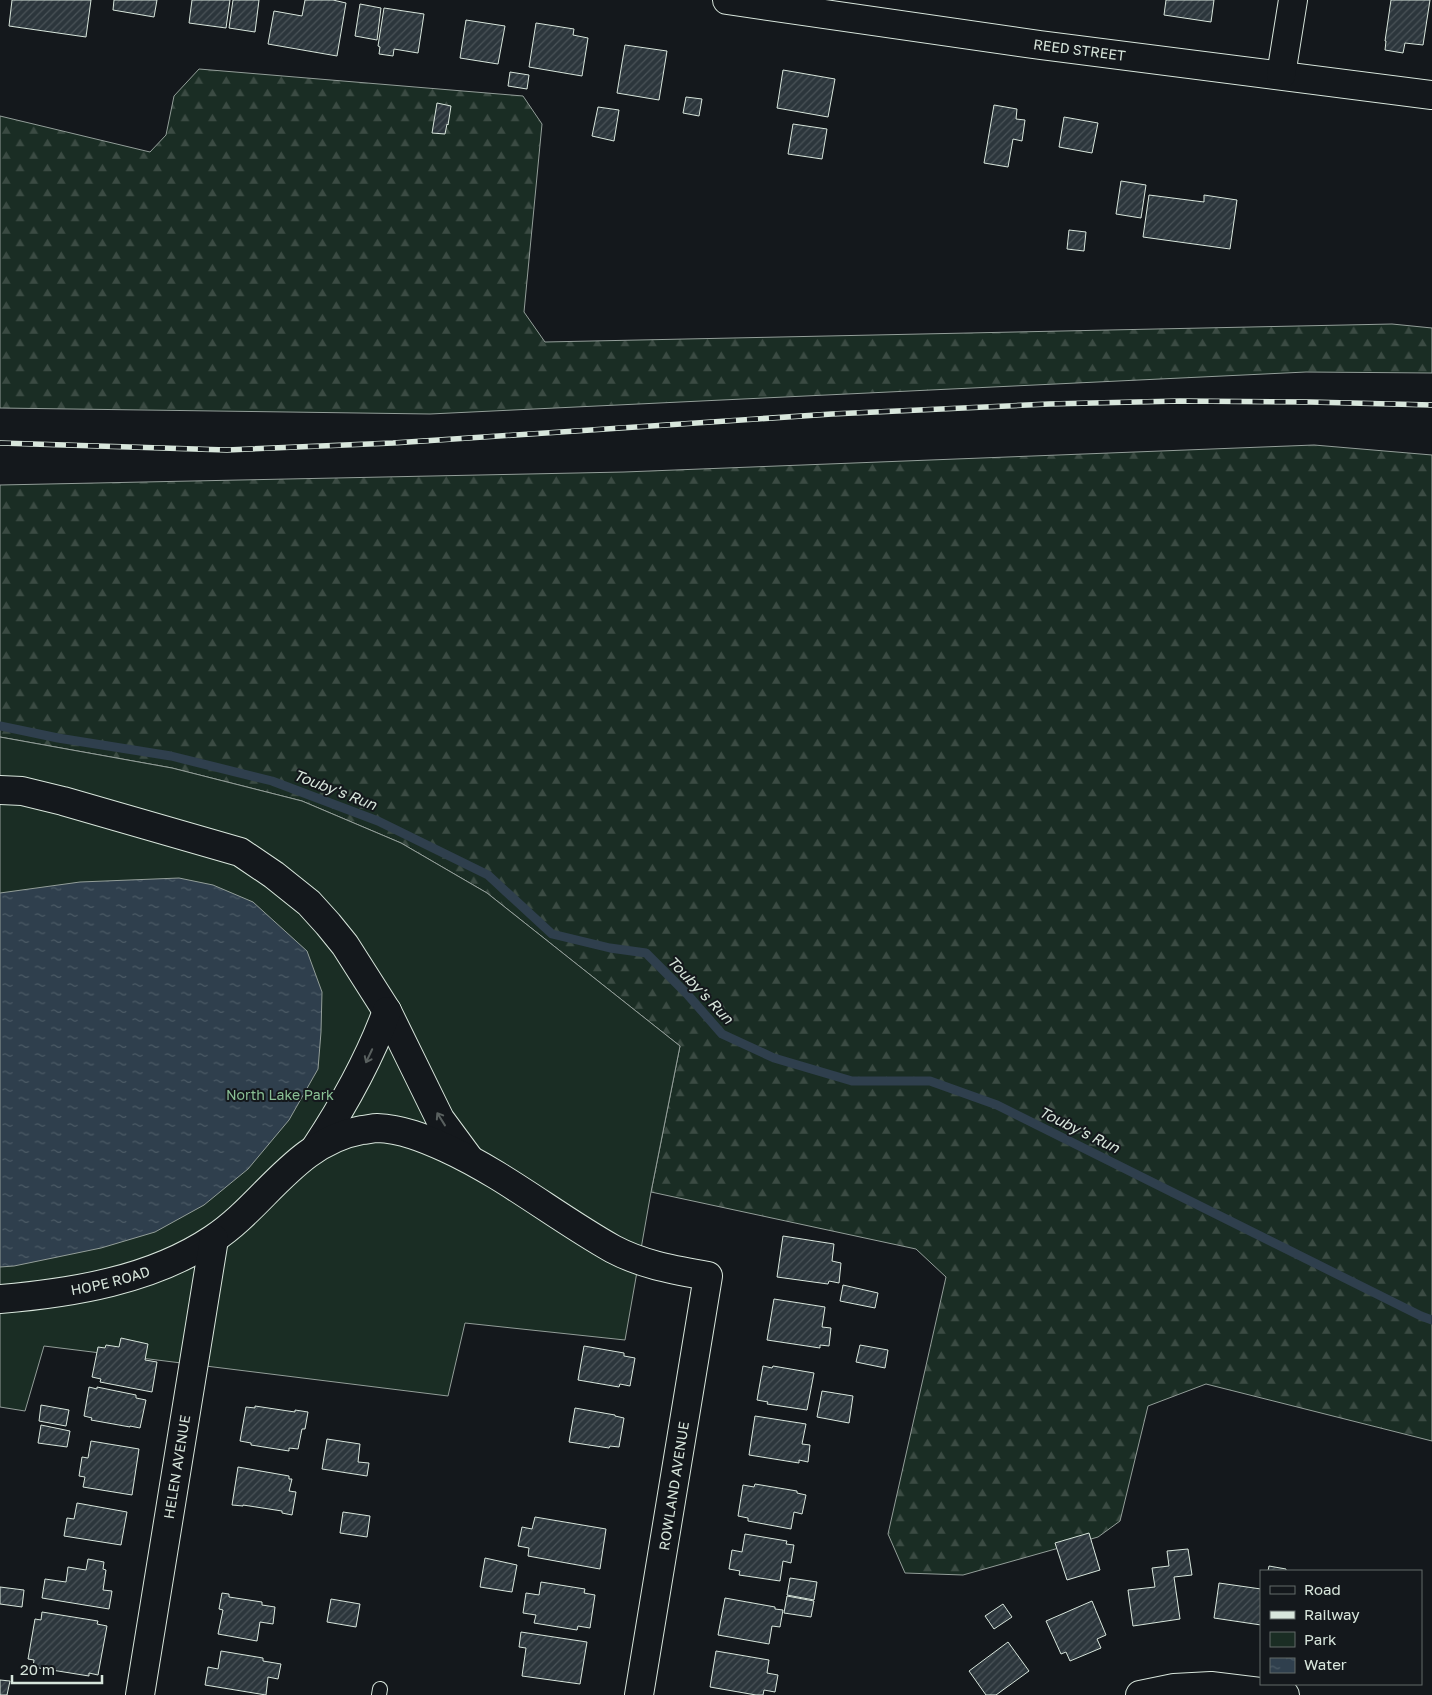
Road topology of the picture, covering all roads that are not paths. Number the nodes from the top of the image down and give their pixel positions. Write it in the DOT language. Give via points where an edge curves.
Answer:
graph roads {
  1 [pos="727,0"];
  2 [pos="1293,0"];
  3 [pos="1281,76"];
  4 [pos="1432,95"];
  5 [pos="0,790"];
  6 [pos="387,1011"];
  7 [pos="316,1147"];
  8 [pos="468,1159"];
  9 [pos="214,1239"];
  10 [pos="0,1299"];
  11 [pos="140,1695"];
  12 [pos="640,1695"];
  13 [pos="1140,1695"];
  14 [pos="1286,1695"];
  1 -- 3 [label="street, REED STREET"];
  2 -- 3 [label="street"];
  3 -- 4 [label="street, REED STREET"];
  5 -- 6 [label="street" via="22,791 63,801 240,852 309,903 344,945"];
  6 -- 7 [label="street, one-way" via="368,1059"];
  8 -- 6 [label="street, one-way" via="440,1119"];
  7 -- 8 [label="street" via="348,1133 376,1128 424,1139"];
  7 -- 9 [label="street, HOPE ROAD"];
  8 -- 12 [label="street, ROWLAND AVENUE" via="614,1249 653,1266 708,1276"];
  9 -- 10 [label="street, HOPE ROAD" via="172,1262 129,1276 82,1288"];
  9 -- 11 [label="street, HELEN AVENUE"];
  13 -- 14 [label="street" via="1174,1688 1211,1686"];
}
